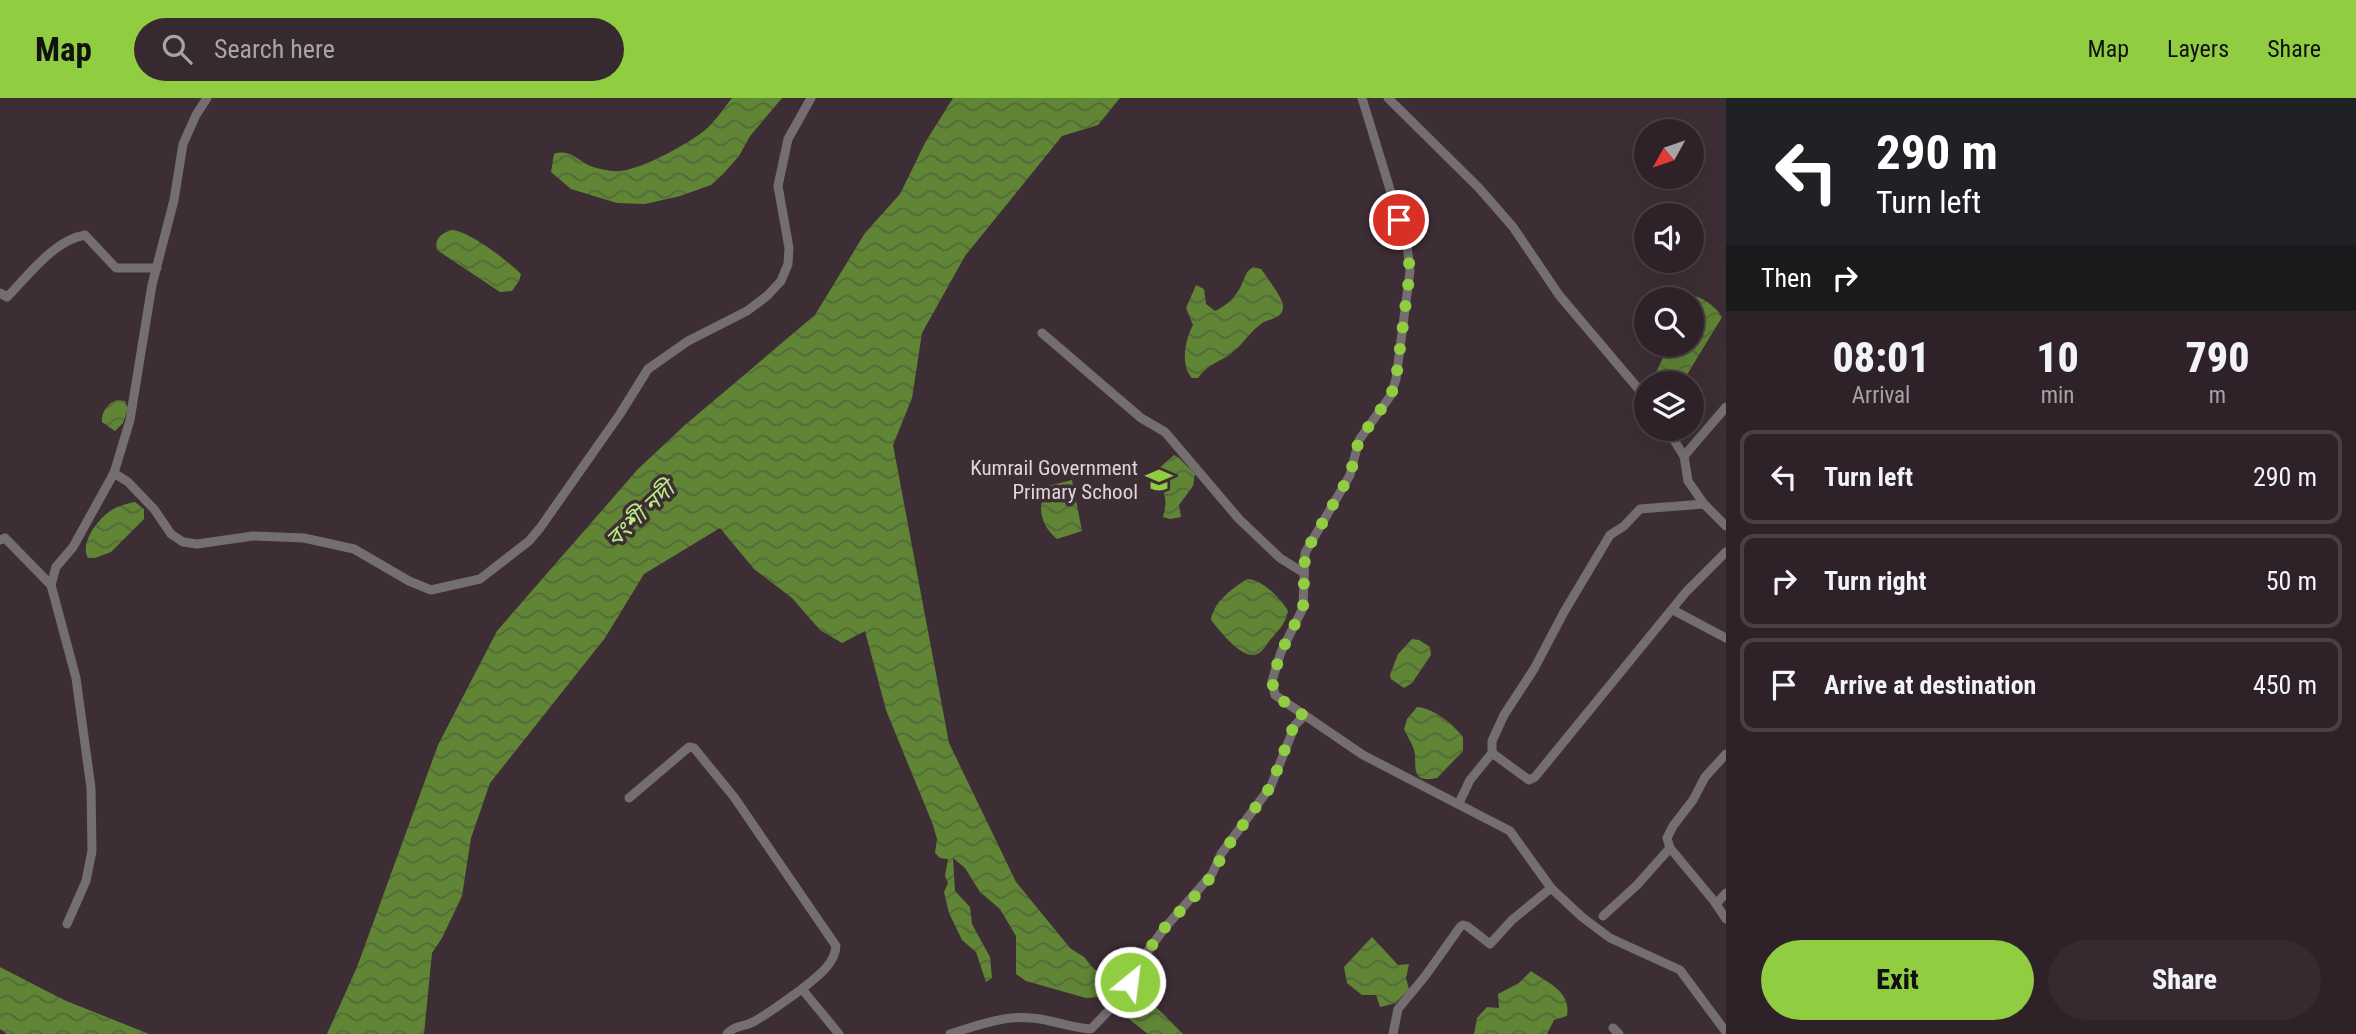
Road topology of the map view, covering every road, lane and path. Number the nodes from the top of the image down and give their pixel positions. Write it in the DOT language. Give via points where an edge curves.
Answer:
graph roads {
  1 [pos="207,98"];
  2 [pos="811,98"];
  3 [pos="1362,98"];
  4 [pos="1388,98"];
  5 [pos="157,268"];
  6 [pos="0,293"];
  7 [pos="1042,333"];
  8 [pos="1634,384"];
  9 [pos="1726,407"];
  10 [pos="1675,441"];
  11 [pos="1684,456"];
  12 [pos="114,473"];
  13 [pos="1704,504"];
  14 [pos="1726,526"];
  15 [pos="0,540"];
  16 [pos="1726,552"];
  17 [pos="1304,573"];
  18 [pos="51,585"];
  19 [pos="1673,610"];
  20 [pos="1726,638"];
  21 [pos="1304,716"];
  22 [pos="1492,753"];
  23 [pos="1726,754"];
  24 [pos="629,798"];
  25 [pos="1459,803"];
  26 [pos="1670,848"];
  27 [pos="1551,888"];
  28 [pos="1726,893"];
  29 [pos="1716,904"];
  30 [pos="1603,916"];
  31 [pos="1726,919"];
  32 [pos="67,924"];
  33 [pos="802,989"];
  34 [pos="1726,1032"];
  35 [pos="727,1034"];
  36 [pos="839,1034"];
  37 [pos="950,1034"];
  38 [pos="1393,1034"];
  1 -- 5 [label="street" via="183,144"];
  2 -- 12 [label="street" via="788,139 778,186 789,248 781,281 747,310 688,341 648,369 540,528 480,579 431,590 354,550 304,538 253,536 183,542 128,482"];
  3 -- 17 [label="street" via="1407,245 1410,271 1391,395 1359,440 1350,475 1305,553"];
  4 -- 8 [label="street" via="1513,226 1559,295"];
  5 -- 6 [label="street" via="116,268 85,235 74,237 47,257 7,298"];
  5 -- 12 [label="street" via="130,420"];
  7 -- 17 [label="street" via="1132,411 1165,432 1239,519 1280,558"];
  9 -- 11 [label="street"];
  10 -- 11 [label="street"];
  11 -- 13 [label="street" via="1688,481"];
  12 -- 18 [label="street" via="73,547 56,568"];
  13 -- 14 [label="street"];
  13 -- 22 [label="street" via="1640,509 1609,536 1504,715 1492,741"];
  15 -- 18 [label="street" via="5,538"];
  16 -- 19 [label="street"];
  17 -- 21 [label="street" via="1303,608 1272,681 1275,695"];
  18 -- 32 [label="street" via="76,678 91,788 92,851 86,881"];
  19 -- 20 [label="street"];
  19 -- 22 [label="street" via="1535,777 1523,776"];
  21 -- 25 [label="street" via="1363,755"];
  21 -- 37 [label="street" via="1294,725 1271,786 1219,863 1091,1029 1029,1017"];
  22 -- 25 [label="street"];
  23 -- 26 [label="street" via="1673,826 1667,838"];
  24 -- 33 [label="street" via="689,747 694,748 734,797 836,946 829,964"];
  25 -- 27 [label="street" via="1510,831"];
  26 -- 29 [label="street"];
  26 -- 30 [label="street"];
  27 -- 34 [label="street" via="1610,938 1680,970"];
  27 -- 38 [label="street" via="1490,944 1467,926 1460,927 1398,1009"];
  28 -- 29 [label="street"];
  29 -- 31 [label="street"];
  33 -- 35 [label="street"];
  33 -- 36 [label="street"];
}
